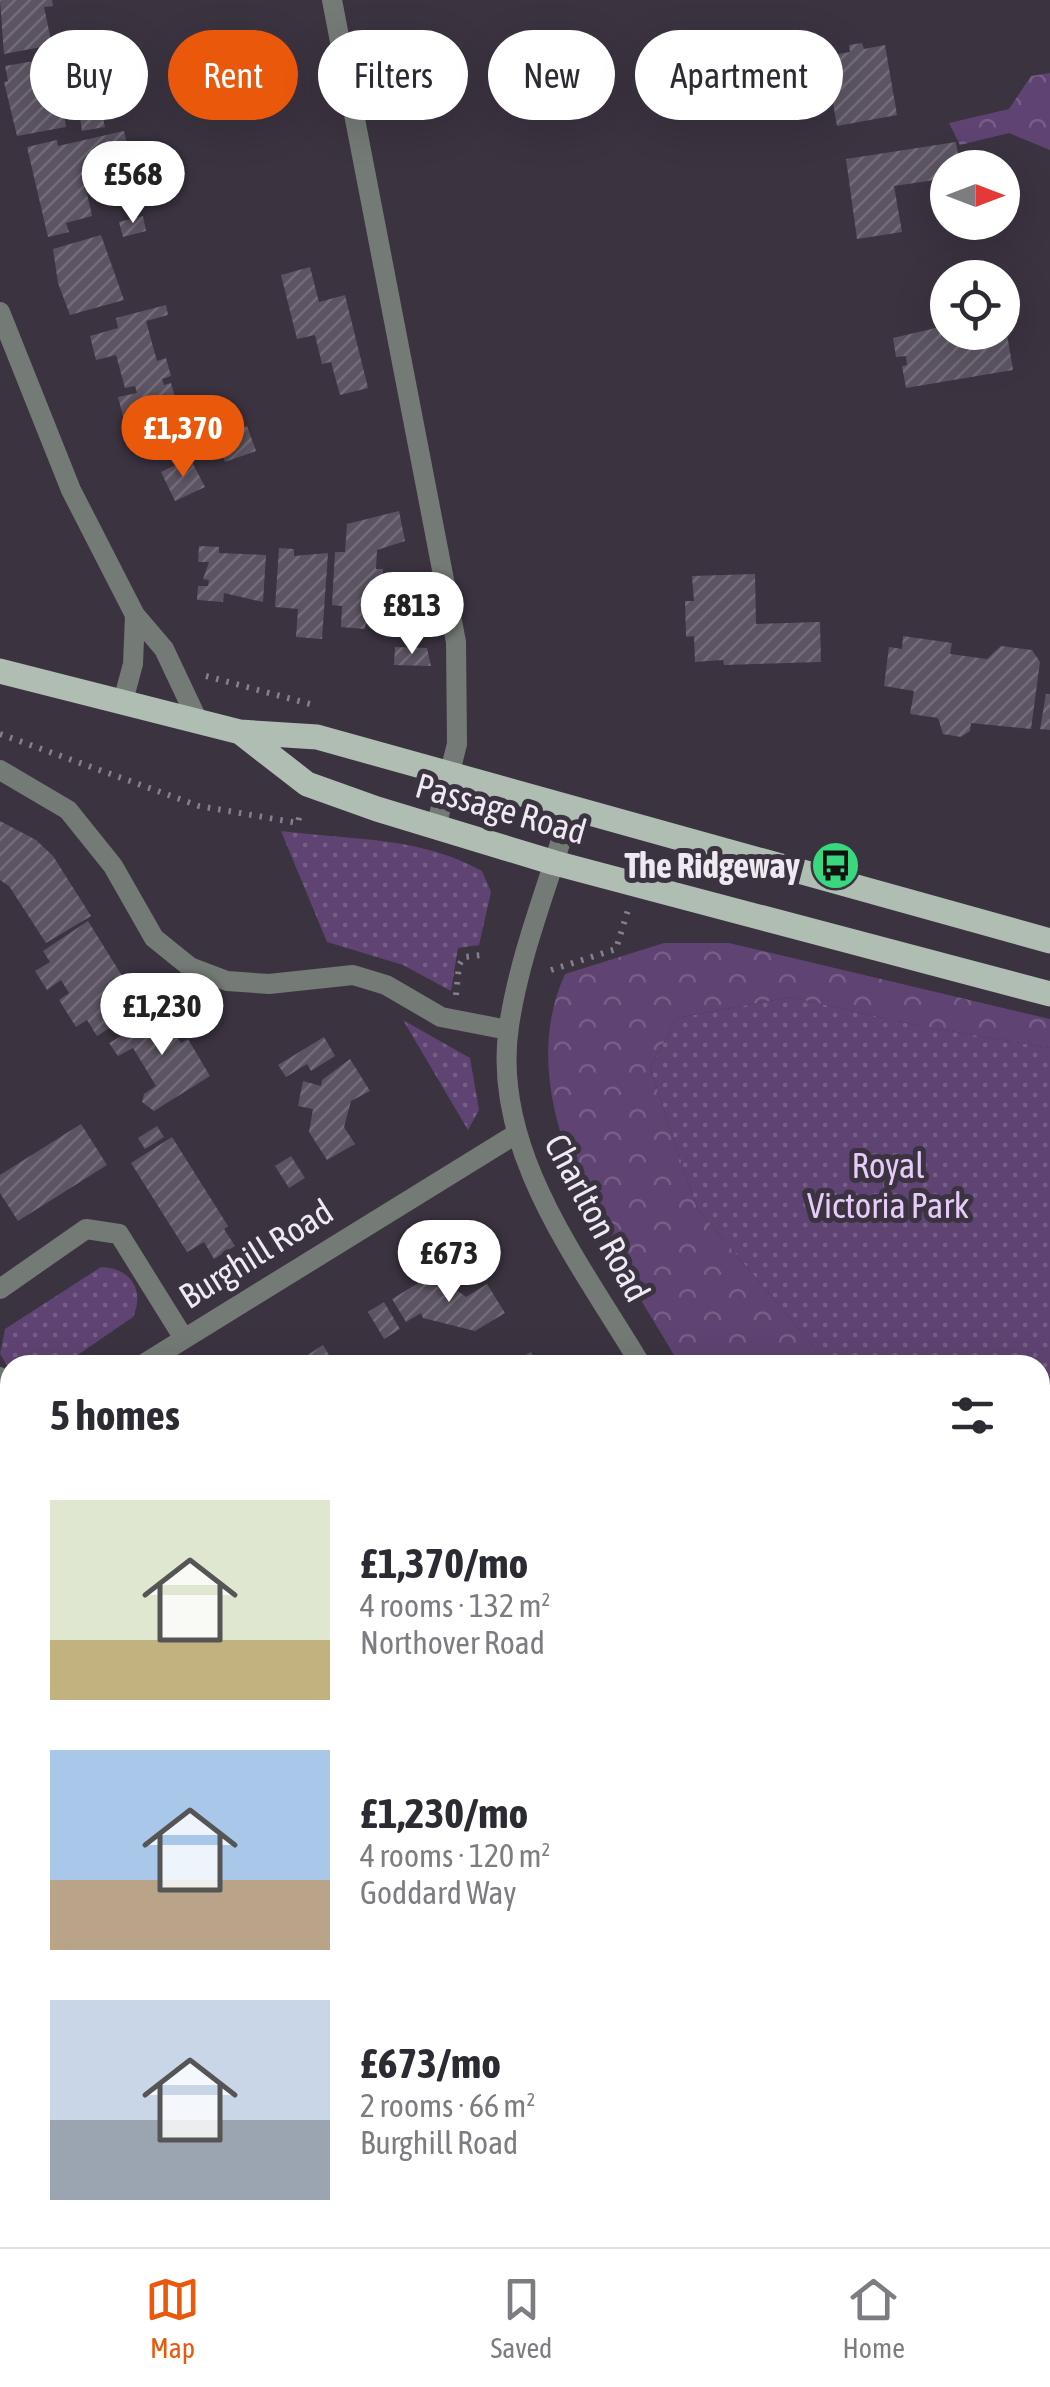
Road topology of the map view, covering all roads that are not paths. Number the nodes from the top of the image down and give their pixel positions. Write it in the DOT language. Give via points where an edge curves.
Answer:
graph roads {
  1 [pos="332,0"];
  2 [pos="0,312"];
  3 [pos="135,615"];
  4 [pos="0,671"];
  5 [pos="123,701"];
  6 [pos="196,720"];
  7 [pos="240,732"];
  8 [pos="0,770"];
  9 [pos="447,774"];
  10 [pos="571,807"];
  11 [pos="436,827"];
  12 [pos="555,863"];
  13 [pos="1050,941"];
  14 [pos="1050,994"];
  15 [pos="508,1030"];
  16 [pos="516,1134"];
  17 [pos="0,1289"];
  18 [pos="183,1337"];
  19 [pos="157,1355"];
  20 [pos="635,1355"];
  1 -- 9 [label="street" via="456,642 460,716"];
  2 -- 3 [label="street" via="71,490"];
  3 -- 5 [label="street"];
  3 -- 6 [label="street" via="164,649"];
  4 -- 5 [label="main road, Passage Road"];
  5 -- 6 [label="main road, Passage Road"];
  6 -- 7 [label="main road, Passage Road"];
  7 -- 9 [label="main road, Passage Road" via="318,737"];
  7 -- 11 [label="main road, Passage Road" via="306,784"];
  8 -- 15 [label="street" via="68,810 113,866 154,938 190,967 227,982 353,975 458,1022"];
  9 -- 10 [label="main road, Passage Road"];
  9 -- 11 [label="street"];
  10 -- 12 [label="street, Charlton Road"];
  10 -- 13 [label="main road, Passage Road"];
  11 -- 12 [label="main road, Passage Road"];
  12 -- 14 [label="main road, Passage Road"];
  12 -- 15 [label="street, Charlton Road"];
  15 -- 16 [label="street, Charlton Road"];
  16 -- 18 [label="street, Burghill Road"];
  16 -- 20 [label="street, Charlton Road"];
  17 -- 18 [label="street, Burghill Road" via="86,1229 102,1229 119,1234"];
  18 -- 19 [label="street, Burghill Road"];
}
